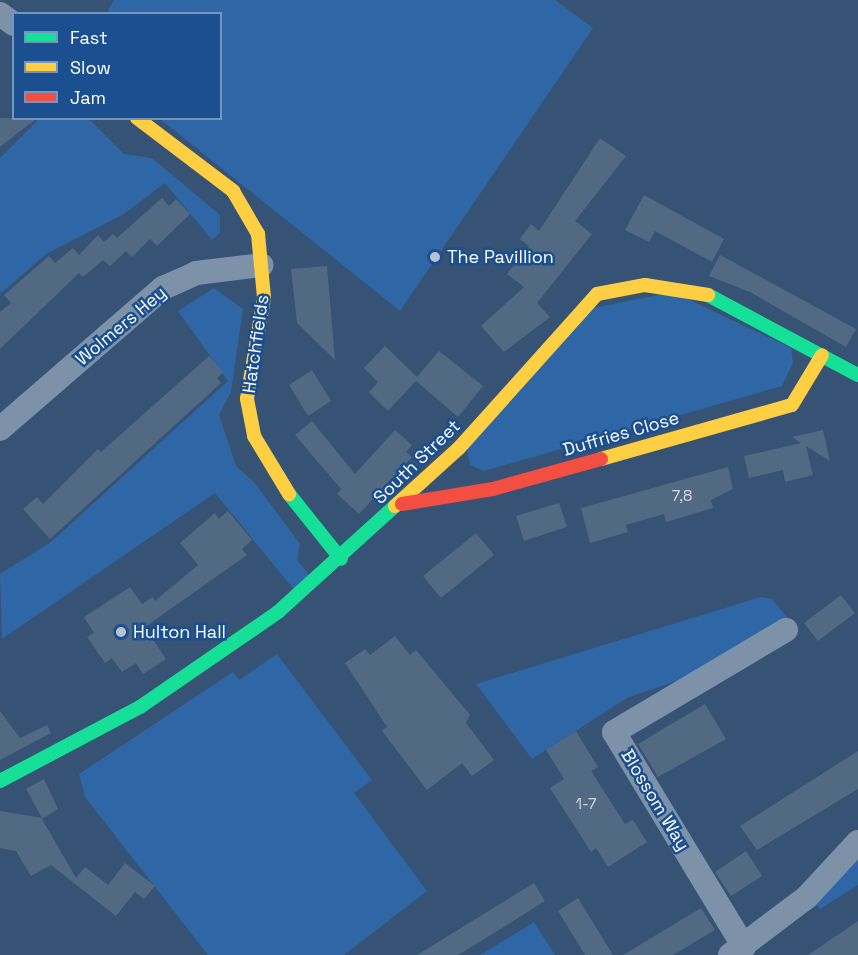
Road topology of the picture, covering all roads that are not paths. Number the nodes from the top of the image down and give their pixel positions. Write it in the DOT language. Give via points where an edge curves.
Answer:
graph roads {
  1 [pos="140,120"];
  2 [pos="262,265"];
  3 [pos="822,355"];
  4 [pos="858,375"];
  5 [pos="0,429"];
  6 [pos="402,504"];
  7 [pos="341,559"];
  8 [pos="786,630"];
  9 [pos="0,781"];
  10 [pos="858,842"];
  11 [pos="737,951"];
  1 -- 2 [label="street, Hatchfields" via="233,191 258,234"];
  2 -- 5 [label="street, Wolmers Hey" via="196,273 163,288"];
  2 -- 7 [label="street, Hatchfields" via="264,298 248,399 254,436 270,469"];
  3 -- 4 [label="street, South Street"];
  3 -- 6 [label="street, Duffries Close" via="792,405 492,489"];
  3 -- 6 [label="street, South Street" via="722,300 682,287 623,286 597,294"];
  6 -- 7 [label="street, South Street"];
  7 -- 9 [label="street, South Street" via="278,612 140,707"];
  8 -- 11 [label="street, Blossom Way" via="614,732"];
  10 -- 11 [label="street" via="807,897"];
}
